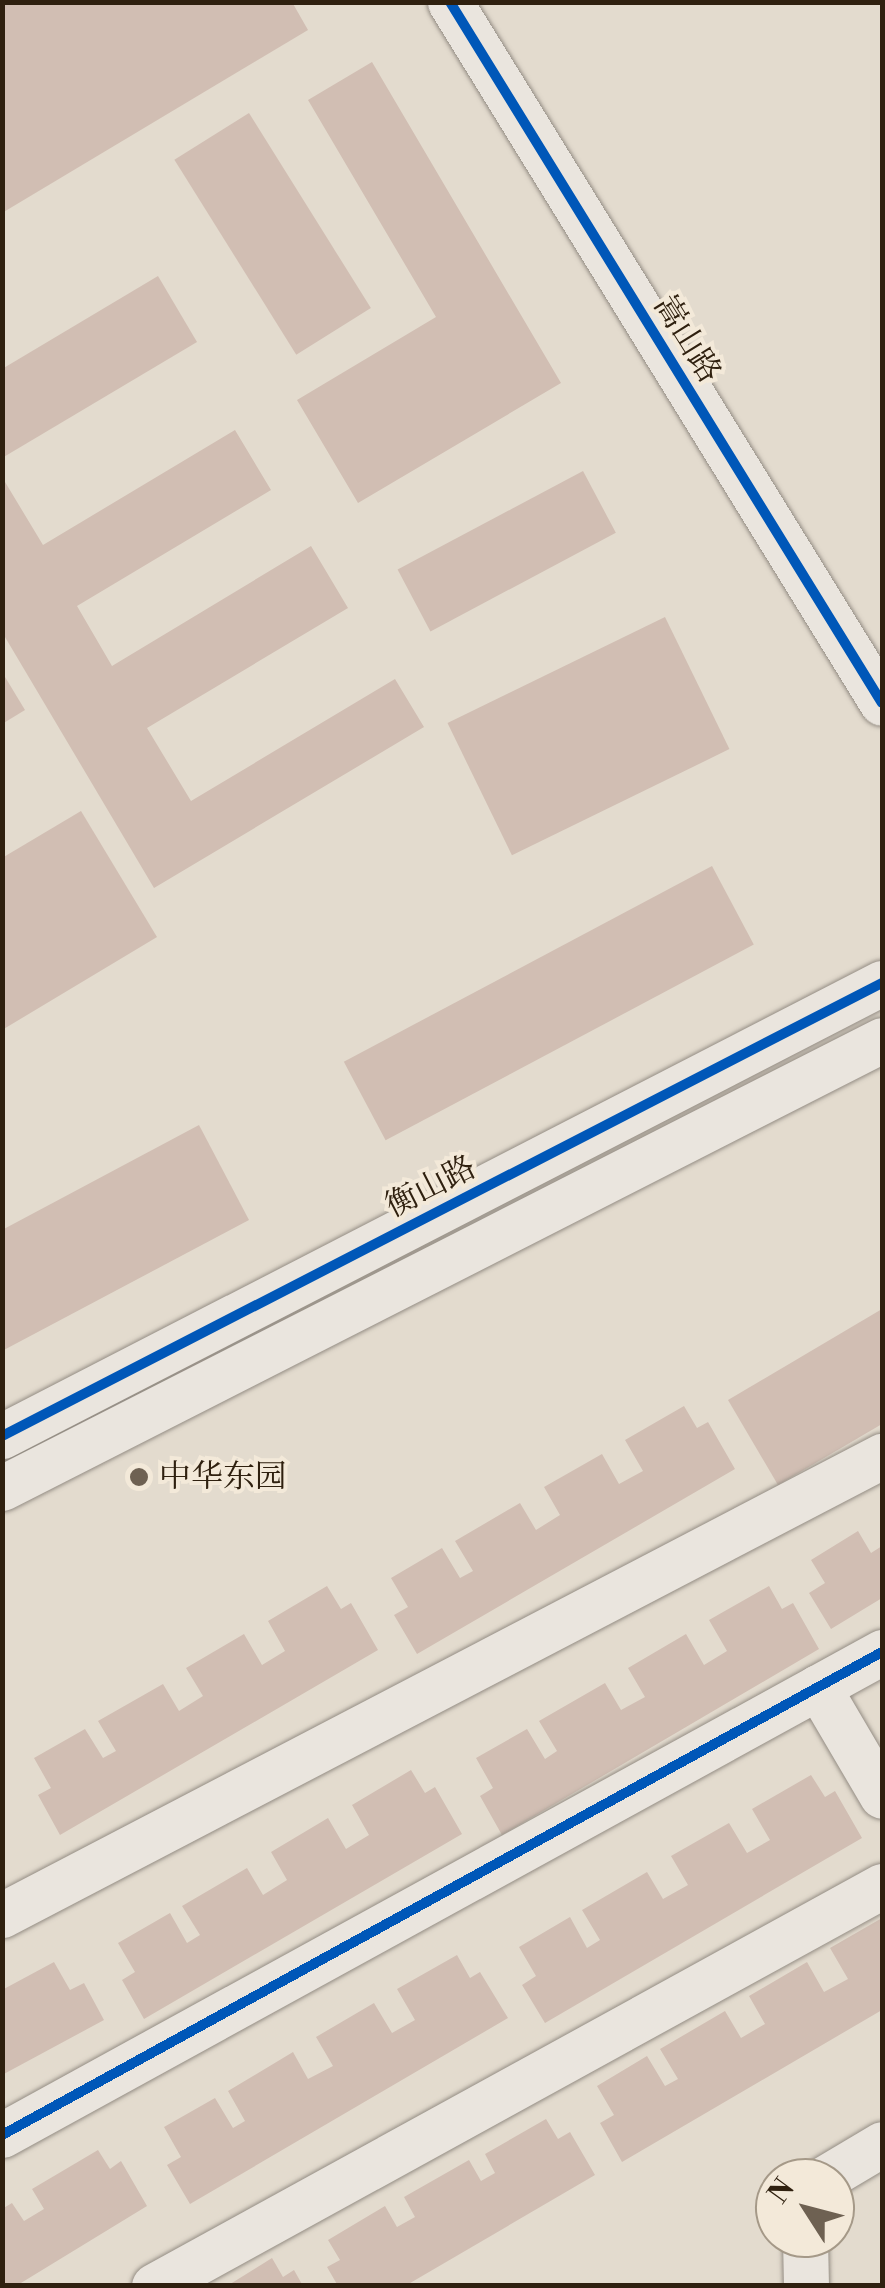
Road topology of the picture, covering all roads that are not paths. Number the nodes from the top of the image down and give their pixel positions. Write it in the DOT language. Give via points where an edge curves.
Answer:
graph roads {
  1 [pos="450,2"];
  2 [pos="882,703"];
  3 [pos="882,983"];
  4 [pos="882,1040"];
  5 [pos="2,1436"];
  6 [pos="882,1456"];
  7 [pos="2,1488"];
  8 [pos="882,1652"];
  9 [pos="818,1687"];
  10 [pos="882,1796"];
  11 [pos="882,1886"];
  12 [pos="2,1914"];
  13 [pos="2,2136"];
  14 [pos="882,2144"];
  15 [pos="855,2160"];
  16 [pos="805,2258"];
  17 [pos="154,2286"];
  18 [pos="806,2286"];
  1 -- 2 [label="street, 嵩山路"];
  3 -- 5 [label="street, 衡山路"];
  4 -- 7 [label="street"];
  6 -- 12 [label="street"];
  8 -- 9 [label="street"];
  9 -- 10 [label="street"];
  9 -- 13 [label="street"];
  11 -- 17 [label="street"];
  14 -- 15 [label="street"];
  16 -- 18 [label="street"];
}
